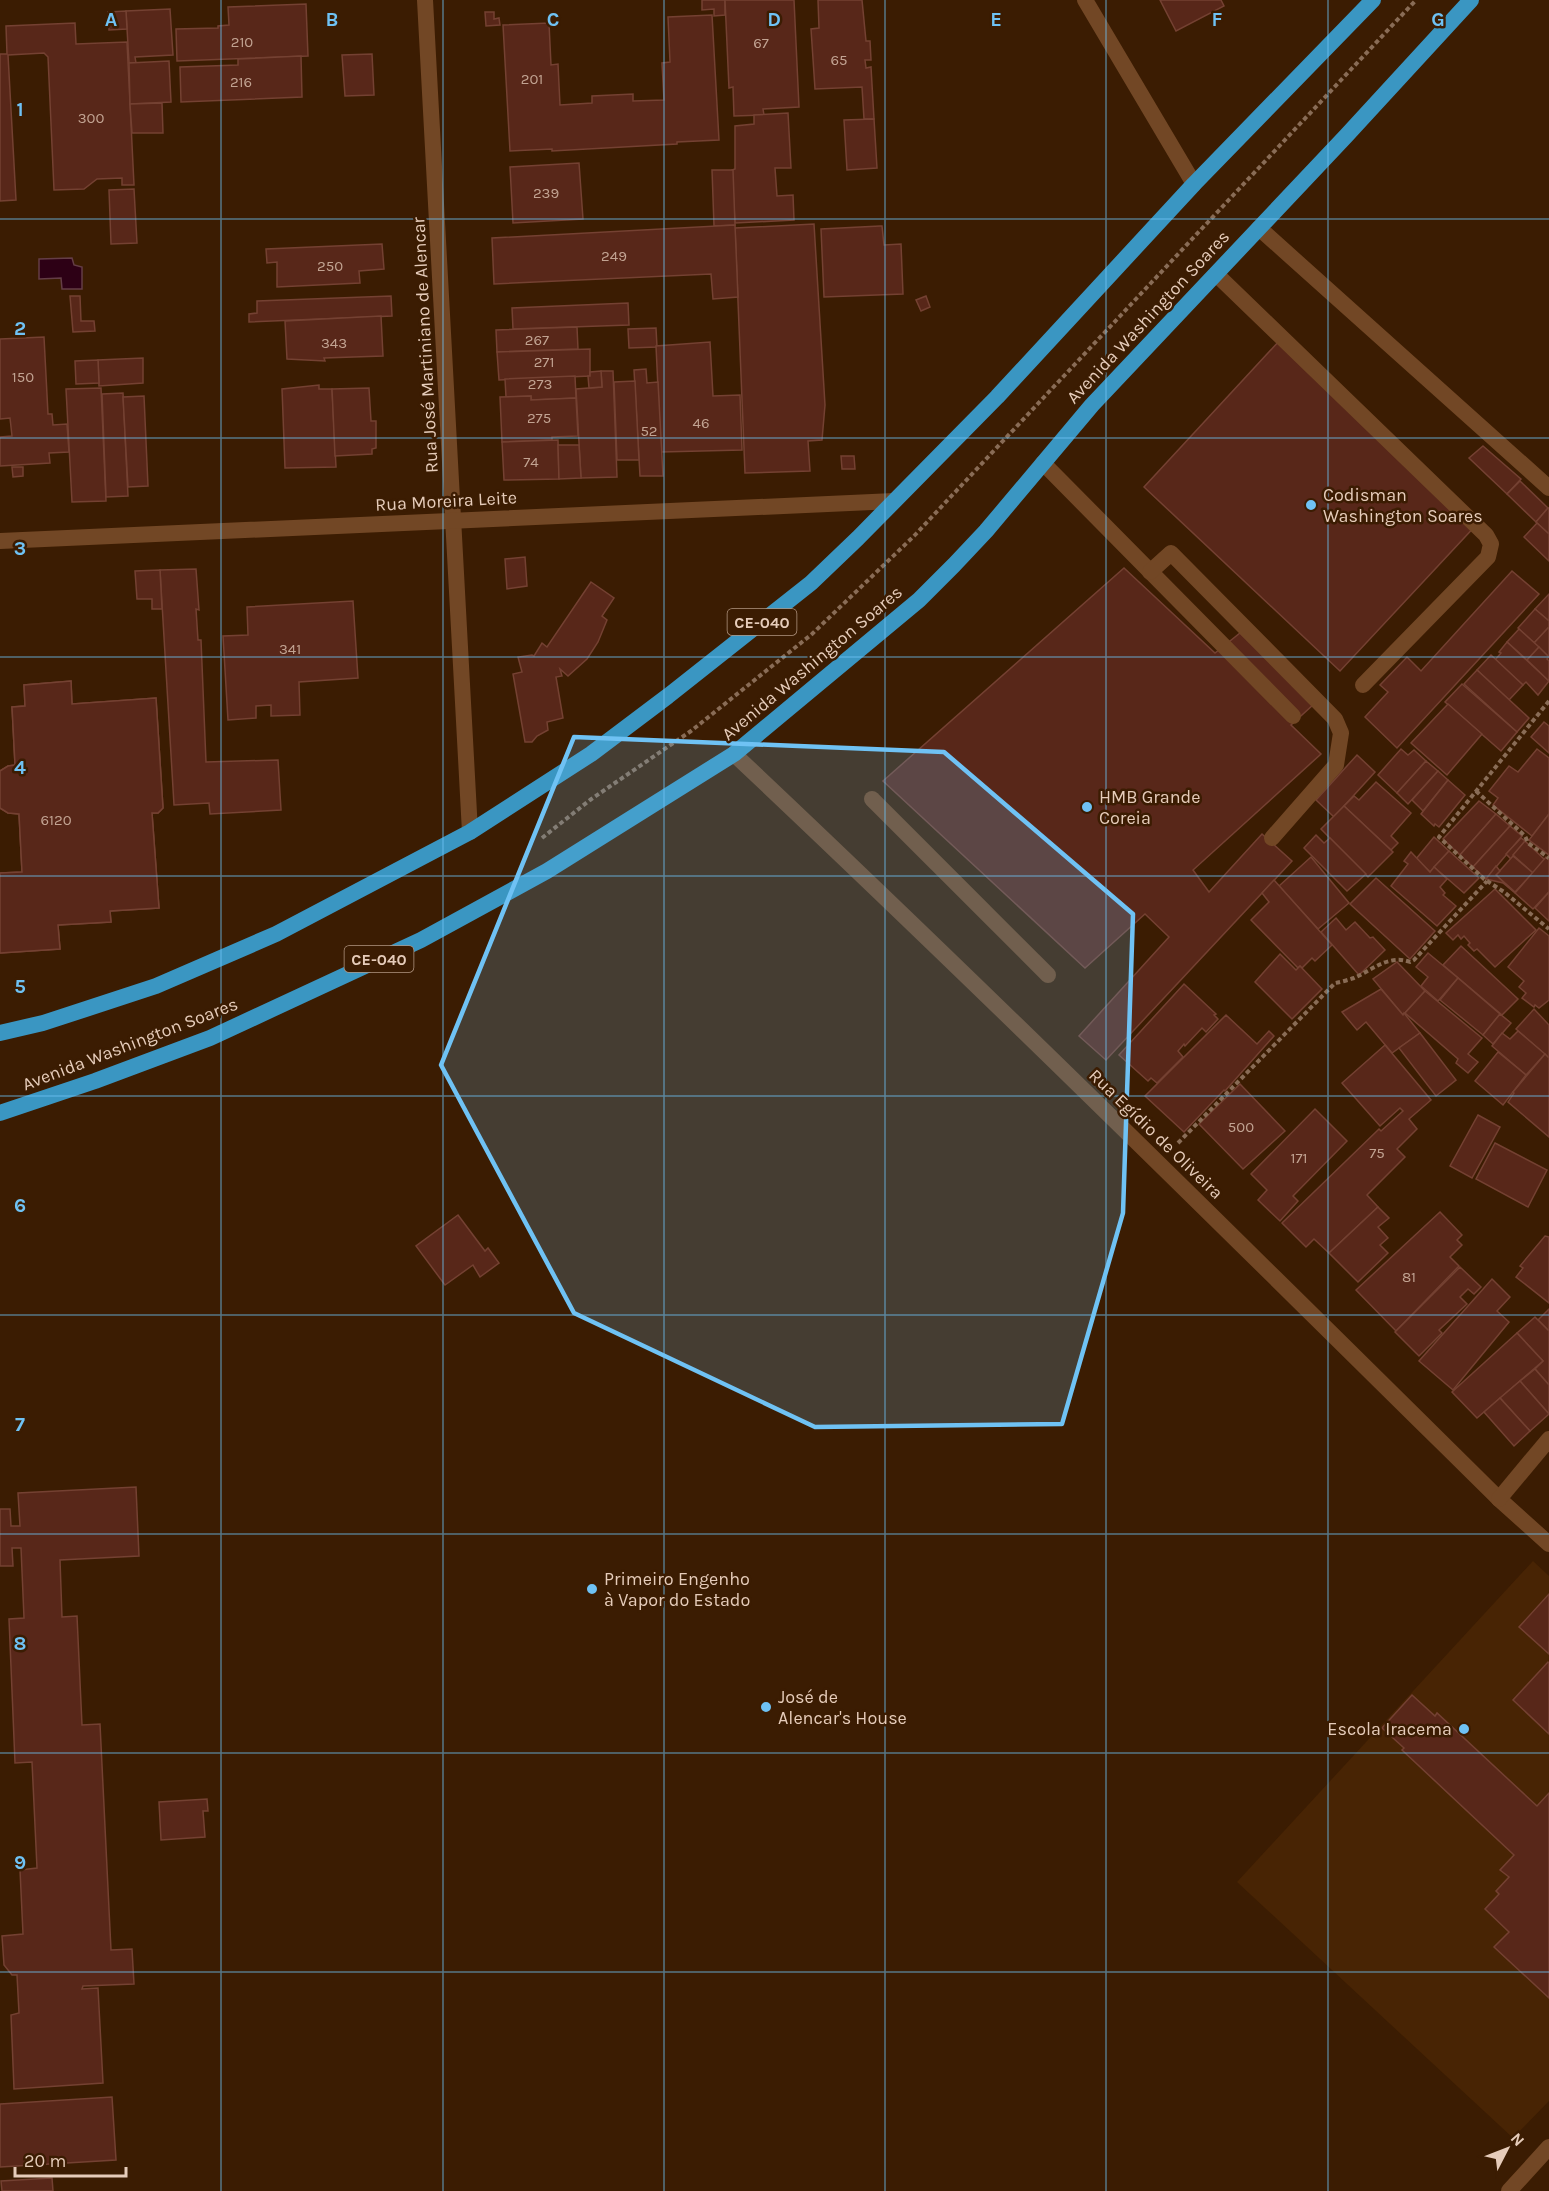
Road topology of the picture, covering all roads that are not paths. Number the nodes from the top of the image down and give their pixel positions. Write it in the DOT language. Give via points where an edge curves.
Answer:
graph roads {
  1 [pos="425,0"];
  2 [pos="1085,0"];
  3 [pos="1373,0"];
  4 [pos="1471,0"];
  5 [pos="1194,184"];
  6 [pos="1259,228"];
  7 [pos="1216,274"];
  8 [pos="1042,463"];
  9 [pos="1549,488"];
  10 [pos="894,501"];
  11 [pos="454,520"];
  12 [pos="0,541"];
  13 [pos="1150,572"];
  14 [pos="1363,685"];
  15 [pos="1293,716"];
  16 [pos="734,754"];
  17 [pos="872,799"];
  18 [pos="470,832"];
  19 [pos="1272,838"];
  20 [pos="1048,975"];
  21 [pos="0,1033"];
  22 [pos="0,1113"];
  23 [pos="1549,1439"];
  24 [pos="1499,1499"];
  25 [pos="1549,1545"];
  26 [pos="1549,2147"];
  27 [pos="1509,2191"];
  1 -- 11 [label="street, Rua José Martiniano de Alencar"];
  2 -- 5 [label="street"];
  3 -- 5 [label="highway, CE-040"];
  4 -- 6 [label="highway, Avenida Washington Soares / CE-040"];
  5 -- 10 [label="highway, CE-040" via="997,397"];
  6 -- 7 [label="highway, Avenida Washington Soares / CE-040"];
  6 -- 9 [label="street"];
  7 -- 8 [label="highway, Avenida Washington Soares / CE-040"];
  7 -- 14 [label="street" via="1491,544 1488,557"];
  8 -- 13 [label="street"];
  8 -- 16 [label="highway, Avenida Washington Soares / CE-040" via="987,531 919,600"];
  10 -- 11 [label="street, Rua Moreira Leite"];
  10 -- 18 [label="highway, CE-040" via="811,583 668,696 591,754"];
  11 -- 12 [label="street, Rua Moreira Leite"];
  11 -- 18 [label="street, Rua José Martiniano de Alencar"];
  13 -- 15 [label="street"];
  13 -- 19 [label="street" via="1171,553 1335,719 1341,734 1336,765"];
  16 -- 22 [label="highway, Avenida Washington Soares / CE-040" via="547,871 421,940 210,1038"];
  16 -- 24 [label="street, Rua Egídio de Oliveira" via="1159,1163"];
  17 -- 20 [label="street"];
  18 -- 21 [label="highway, CE-040" via="276,934 156,986"];
  23 -- 24 [label="street"];
  24 -- 25 [label="street, Rua Egídio de Oliveira"];
  26 -- 27 [label="street"];
}
